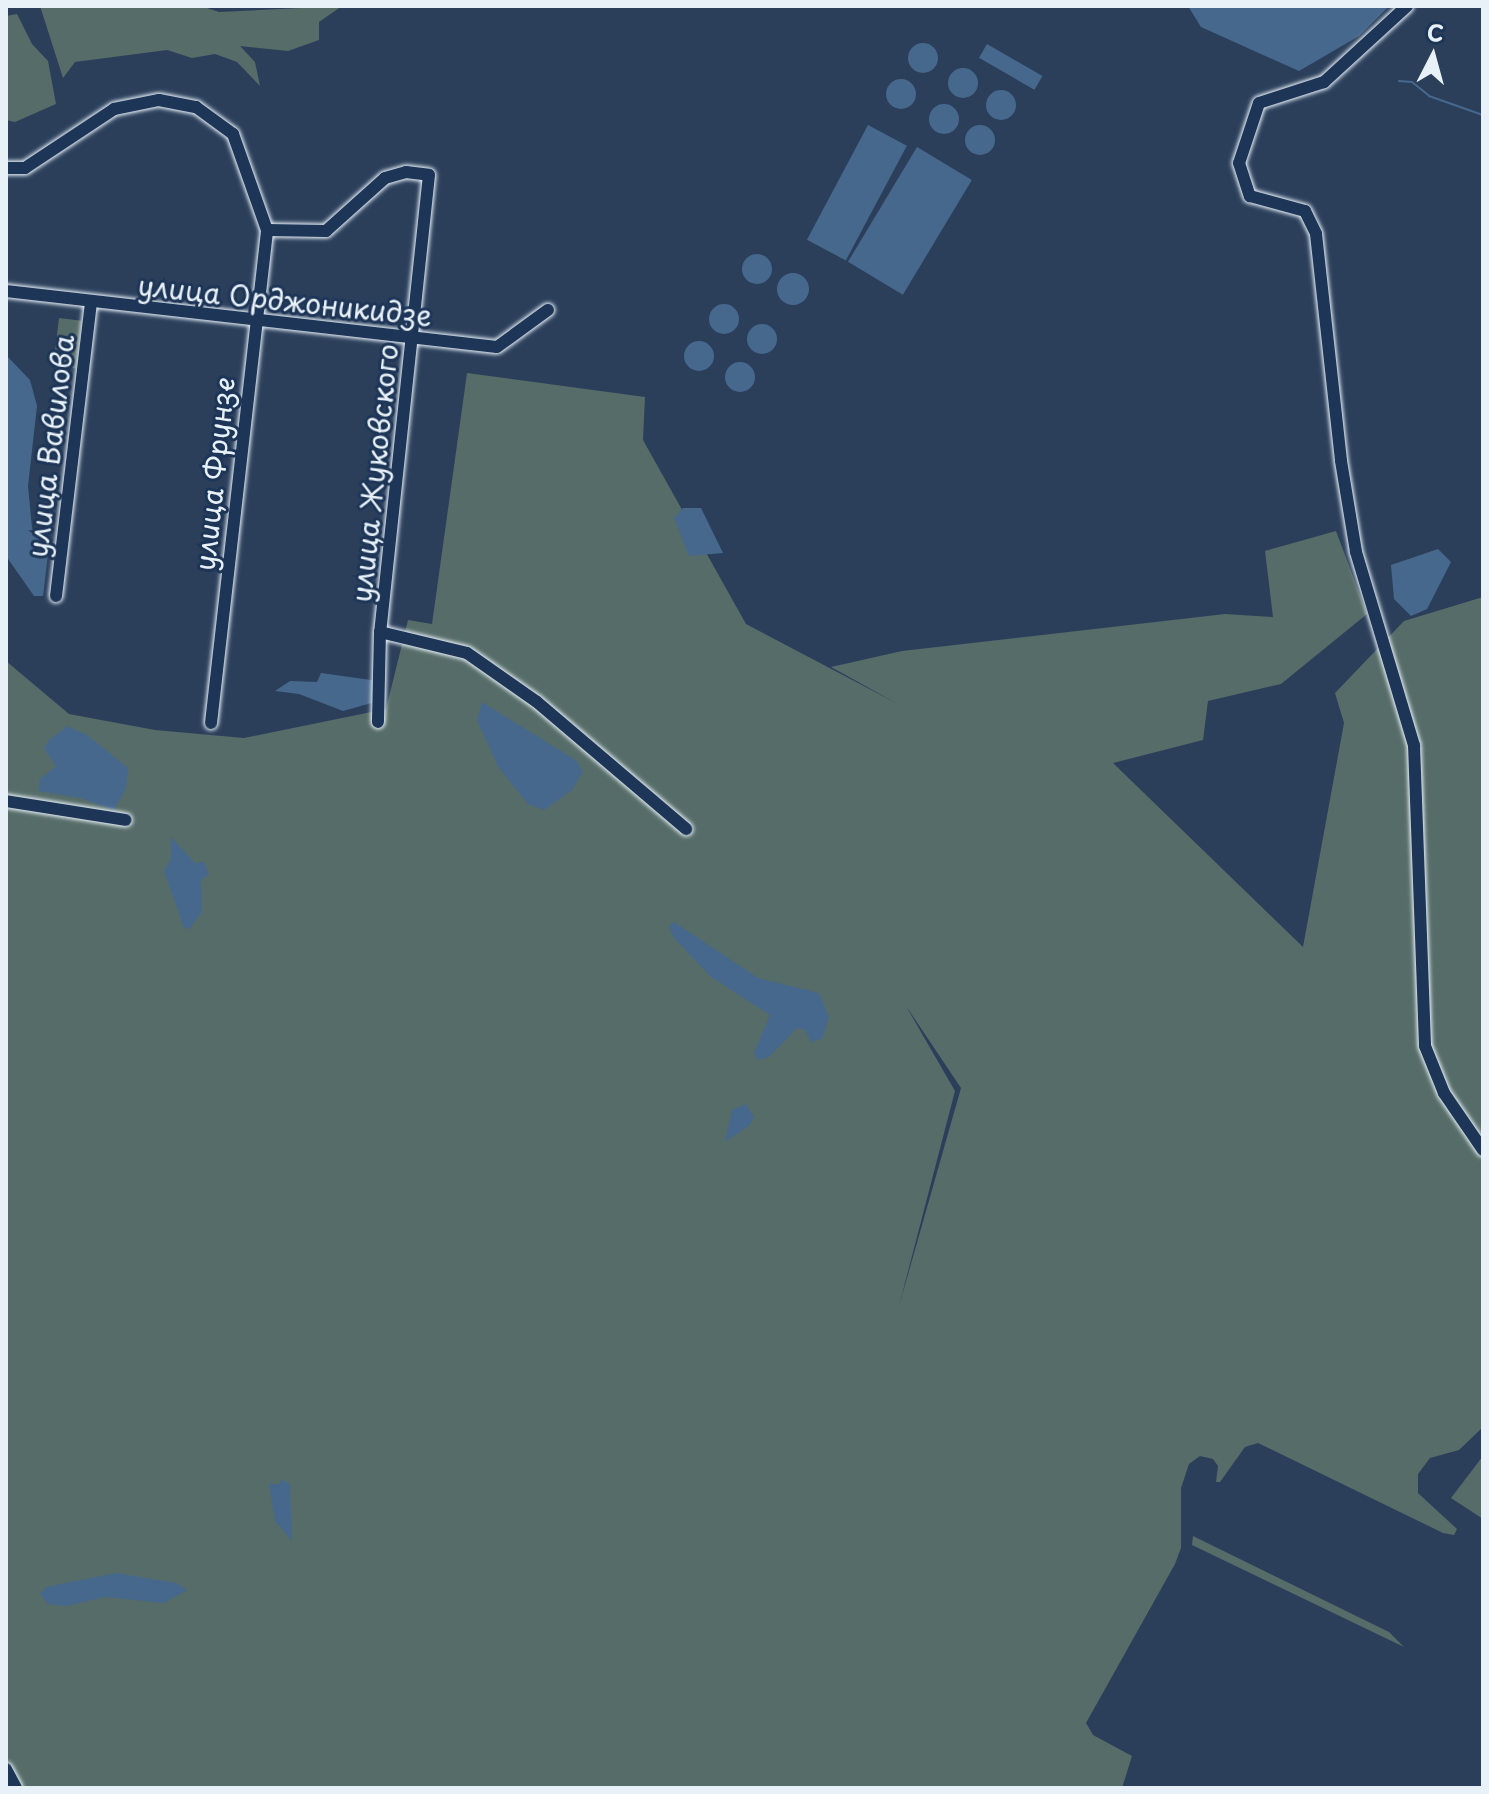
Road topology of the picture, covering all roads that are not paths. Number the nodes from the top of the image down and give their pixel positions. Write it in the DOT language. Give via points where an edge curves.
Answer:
graph roads {
  1 [pos="1407,6"];
  2 [pos="6,168"];
  3 [pos="267,230"];
  4 [pos="6,291"];
  5 [pos="91,302"];
  6 [pos="548,310"];
  7 [pos="255,319"];
  8 [pos="413,338"];
  9 [pos="56,596"];
  10 [pos="380,632"];
  11 [pos="378,722"];
  12 [pos="211,723"];
  13 [pos="6,801"];
  14 [pos="126,820"];
  15 [pos="686,829"];
  16 [pos="1483,1150"];
  17 [pos="6,1769"];
  18 [pos="16,1788"];
  1 -- 16 [label="street" via="1324,82 1259,103 1239,163 1250,196 1305,211 1316,234 1356,552 1414,745 1425,1046 1444,1093"];
  2 -- 3 [label="street" via="25,168 83,126 136,101 196,107 233,134"];
  3 -- 7 [label="street, улица Фрунзе"];
  3 -- 8 [label="street, улица Жуковского" via="326,231 395,173 429,175"];
  4 -- 5 [label="street, улица Орджоникидзе"];
  5 -- 7 [label="street, улица Орджоникидзе"];
  5 -- 9 [label="street, улица Вавилова"];
  6 -- 8 [label="street, улица Орджоникидзе" via="497,347"];
  7 -- 8 [label="street, улица Орджоникидзе"];
  7 -- 12 [label="street, улица Фрунзе"];
  8 -- 10 [label="street, улица Жуковского"];
  10 -- 11 [label="street, улица Жуковского"];
  10 -- 15 [label="street" via="467,653 560,721"];
  13 -- 14 [label="street"];
  17 -- 18 [label="street"];
}
